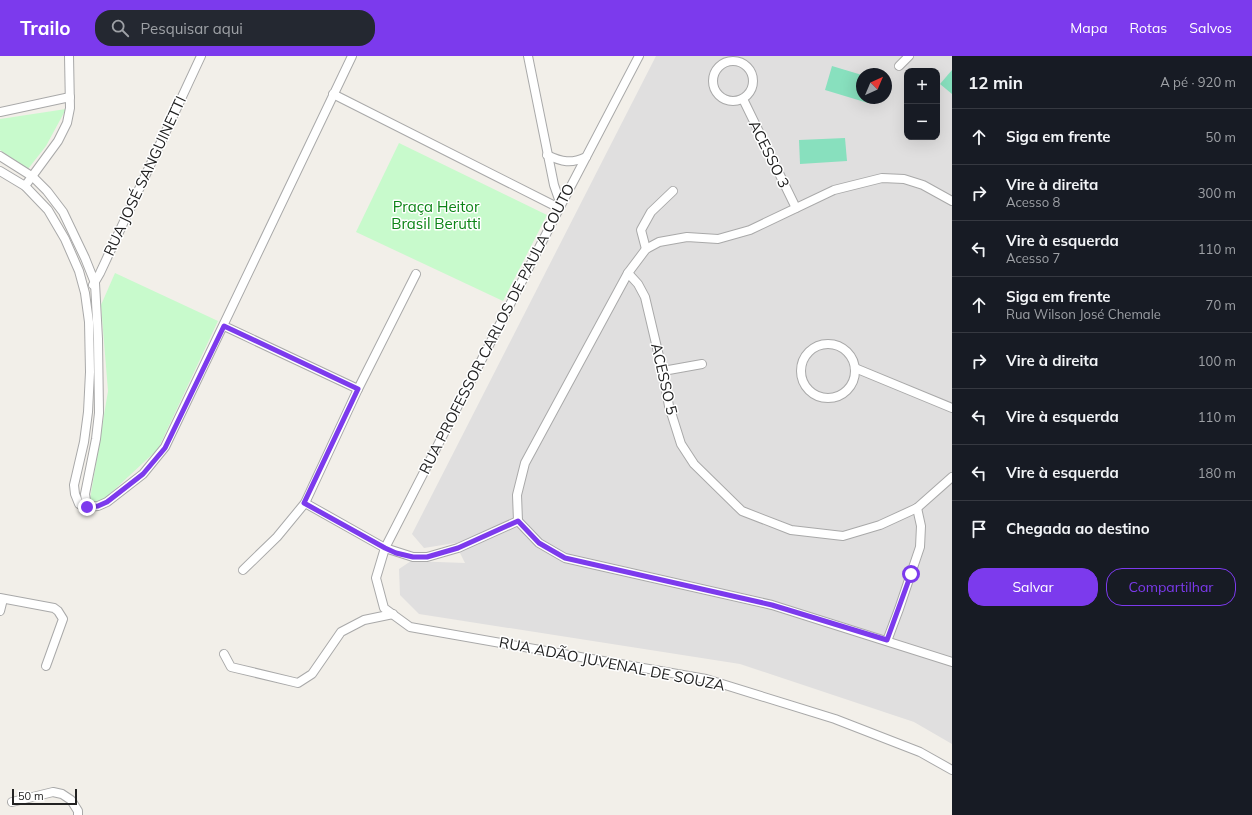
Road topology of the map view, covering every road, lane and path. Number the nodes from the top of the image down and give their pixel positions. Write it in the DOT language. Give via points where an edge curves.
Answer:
graph roads {
  1 [pos="69,56"];
  2 [pos="201,56"];
  3 [pos="352,56"];
  4 [pos="528,56"];
  5 [pos="639,56"];
  6 [pos="909,56"];
  7 [pos="899,66"];
  8 [pos="333,94"];
  9 [pos="70,97"];
  10 [pos="743,99"];
  11 [pos="0,112"];
  12 [pos="547,155"];
  13 [pos="0,156"];
  14 [pos="586,157"];
  15 [pos="0,171"];
  16 [pos="32,177"];
  17 [pos="25,186"];
  18 [pos="673,191"];
  19 [pos="952,201"];
  20 [pos="560,206"];
  21 [pos="796,208"];
  22 [pos="646,248"];
  23 [pos="90,269"];
  24 [pos="79,271"];
  25 [pos="628,273"];
  26 [pos="416,274"];
  27 [pos="95,283"];
  28 [pos="85,294"];
  29 [pos="224,326"];
  30 [pos="702,364"];
  31 [pos="854,368"];
  32 [pos="663,371"];
  33 [pos="358,389"];
  34 [pos="952,408"];
  35 [pos="952,477"];
  36 [pos="304,503"];
  37 [pos="87,507"];
  38 [pos="917,508"];
  39 [pos="518,521"];
  40 [pos="385,548"];
  41 [pos="243,570"];
  42 [pos="1,598"];
  43 [pos="384,608"];
  44 [pos="0,611"];
  45 [pos="392,614"];
  46 [pos="887,640"];
  47 [pos="224,654"];
  48 [pos="952,662"];
  49 [pos="46,666"];
  50 [pos="952,770"];
  51 [pos="12,802"];
  52 [pos="78,815"];
  1 -- 9 [label="street"];
  2 -- 27 [label="street, RUA JOSÉ SANGUINETTI"];
  3 -- 8 [label="street"];
  4 -- 12 [label="street"];
  5 -- 14 [label="street, RUA PROFESSOR CARLOS DE PAULA COUTO"];
  6 -- 7 [label="street"];
  8 -- 20 [label="street"];
  8 -- 29 [label="street"];
  9 -- 11 [label="street"];
  9 -- 16 [label="street" via="67,123 58,141"];
  10 -- 10 [label="street" via="752,90 751,71 736,60 723,63 714,73 714,87 717,93 729,101"];
  10 -- 21 [label="street, ACESSO 3"];
  12 -- 14 [label="street" via="567,162"];
  12 -- 20 [label="street"];
  13 -- 16 [label="street"];
  14 -- 20 [label="street, RUA PROFESSOR CARLOS DE PAULA COUTO"];
  15 -- 17 [label="street"];
  16 -- 17 [label="street"];
  16 -- 23 [label="street" via="63,212"];
  17 -- 24 [label="street" via="48,210 65,239"];
  18 -- 22 [label="street" via="651,212 642,230"];
  19 -- 21 [label="street" via="923,185 904,179 882,178 834,190"];
  20 -- 40 [label="street, RUA PROFESSOR CARLOS DE PAULA COUTO"];
  21 -- 22 [label="street" via="750,230 718,239 687,237 659,242"];
  22 -- 25 [label="street"];
  23 -- 24 [label="street"];
  23 -- 27 [label="street"];
  24 -- 28 [label="street"];
  25 -- 32 [label="street, ACESSO 5" via="645,297"];
  25 -- 39 [label="street" via="525,463 517,494"];
  26 -- 33 [label="street"];
  27 -- 28 [label="street, RUA JOSÉ SANGUINETTI"];
  27 -- 37 [label="street" via="99,413 84,494"];
  28 -- 37 [label="street" via="89,322 88,412 74,494 79,504"];
  29 -- 33 [label="street"];
  29 -- 37 [label="street" via="165,448 143,474 107,502"];
  30 -- 32 [label="street"];
  31 -- 31 [label="street" via="852,360 841,348 825,344 817,346 807,354 801,365 801,375 809,391 817,396 836,397 850,386"];
  31 -- 34 [label="street"];
  32 -- 38 [label="street, ACESSO 5" via="669,406 681,444 694,464 742,511 790,530 843,536 880,526"];
  33 -- 36 [label="street"];
  35 -- 38 [label="street, ACESSO 5"];
  36 -- 40 [label="street"];
  36 -- 41 [label="street" via="278,537"];
  38 -- 46 [label="street" via="921,526 920,547"];
  39 -- 40 [label="street" via="458,548 427,557 413,557"];
  39 -- 46 [label="street" via="539,543 565,558 772,605"];
  40 -- 43 [label="street, RUA PROFESSOR CARLOS DE PAULA COUTO" via="376,578"];
  42 -- 44 [label="street"];
  42 -- 49 [label="street" via="54,608 58,611 63,619"];
  43 -- 45 [label="street, RUA ADÃO JUVENAL DE SOUZA"];
  45 -- 47 [label="street" via="364,620 341,632 312,674 296,683 232,667"];
  45 -- 50 [label="street, RUA ADÃO JUVENAL DE SOUZA" via="410,627 706,679 836,719 920,752"];
  46 -- 48 [label="street"];
  51 -- 52 [label="street" via="53,792 71,800"];
}
